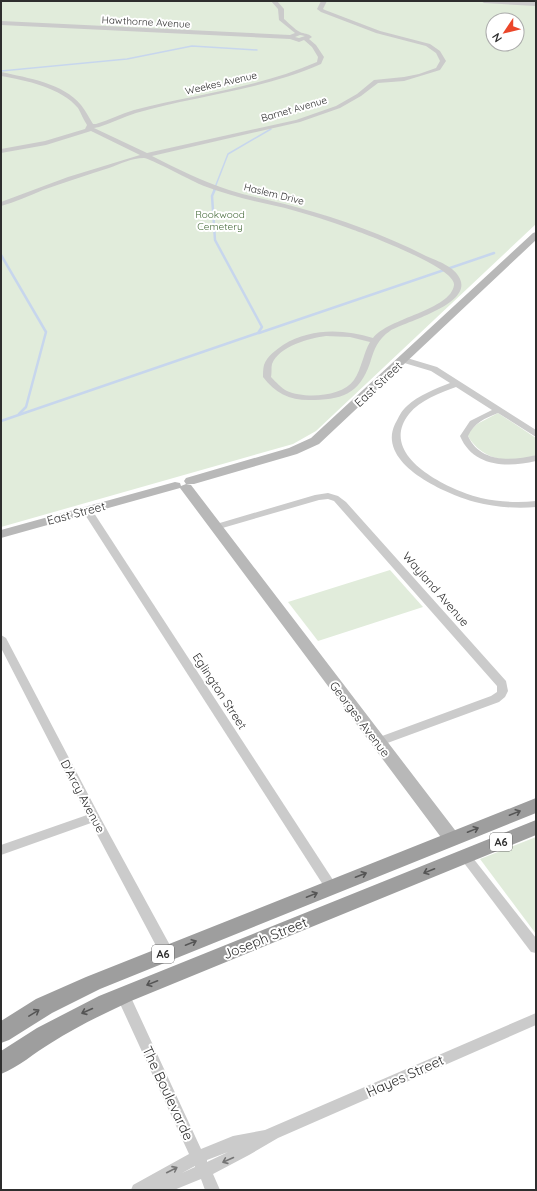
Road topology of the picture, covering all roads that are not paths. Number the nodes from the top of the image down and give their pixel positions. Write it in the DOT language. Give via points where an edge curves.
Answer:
graph roads {
  1 [pos="274,1"];
  2 [pos="324,1"];
  3 [pos="484,1"];
  4 [pos="536,4"];
  5 [pos="1,23"];
  6 [pos="299,34"];
  7 [pos="291,37"];
  8 [pos="306,39"];
  9 [pos="1,74"];
  10 [pos="93,128"];
  11 [pos="1,151"];
  12 [pos="145,155"];
  13 [pos="1,204"];
  14 [pos="536,235"];
  15 [pos="374,340"];
  16 [pos="404,360"];
  17 [pos="457,383"];
  18 [pos="498,410"];
  19 [pos="536,434"];
  20 [pos="536,458"];
  21 [pos="184,485"];
  22 [pos="536,504"];
  23 [pos="87,510"];
  24 [pos="216,527"];
  25 [pos="1,534"];
  26 [pos="1,638"];
  27 [pos="378,742"];
  28 [pos="536,805"];
  29 [pos="94,817"];
  30 [pos="536,827"];
  31 [pos="452,839"];
  32 [pos="1,850"];
  33 [pos="465,856"];
  34 [pos="331,887"];
  35 [pos="536,948"];
  36 [pos="167,953"];
  37 [pos="123,995"];
  38 [pos="536,1019"];
  39 [pos="1,1033"];
  40 [pos="1,1064"];
  41 [pos="201,1165"];
  42 [pos="138,1190"];
  43 [pos="152,1190"];
  44 [pos="212,1190"];
  1 -- 6 [label="street" via="281,9 282,19"];
  2 -- 12 [label="street, Barnet Avenue" via="320,9 323,11 378,32 428,45 438,52 443,61 438,68 421,75 376,81 360,95 338,107 298,121"];
  3 -- 4 [label="street"];
  5 -- 7 [label="street, Hawthorne Avenue"];
  6 -- 7 [label="street"];
  6 -- 8 [label="street" via="308,36"];
  7 -- 8 [label="street, Hawthorne Avenue"];
  8 -- 10 [label="street, Weekes Avenue" via="321,57 319,63 308,68 256,85 134,112"];
  9 -- 10 [label="street" via="41,84 62,93 78,105"];
  10 -- 11 [label="street, Weekes Avenue" via="46,143"];
  10 -- 12 [label="street, Haslem Drive"];
  12 -- 13 [label="street, Barnet Avenue" via="76,176"];
  12 -- 15 [label="street, Haslem Drive" via="188,177 219,189 364,230 408,249 455,277 458,283 457,291 448,299 433,310 379,334"];
  14 -- 16 [label="main road, East Street"];
  15 -- 15 [label="street" via="348,333 331,332 309,336 288,344 276,353 268,364 267,377 282,392 305,398 335,396 353,388 365,369 368,351"];
  16 -- 17 [label="street" via="434,369"];
  16 -- 21 [label="main road, East Street" via="309,445"];
  17 -- 18 [label="street"];
  17 -- 22 [label="street" via="423,398 404,414 396,430 398,447 411,466 433,483 493,503"];
  18 -- 19 [label="street"];
  18 -- 20 [label="street" via="470,424 464,436 465,443 483,457 496,461 524,462"];
  21 -- 23 [label="main road, East Street"];
  21 -- 24 [label="main road, Georges Avenue"];
  23 -- 25 [label="main road, East Street"];
  23 -- 34 [label="street, Eglington Street"];
  24 -- 27 [label="main road, Georges Avenue"];
  24 -- 27 [label="street, Wayland Avenue" via="318,497 336,498 502,684 500,697"];
  26 -- 29 [label="street, D'Arcy Avenue"];
  27 -- 31 [label="main road, Georges Avenue"];
  31 -- 28 [label="highway, Joseph Street / A6, one-way"];
  29 -- 32 [label="street"];
  29 -- 36 [label="street, D'Arcy Avenue"];
  30 -- 33 [label="highway, Joseph Street / A6"];
  31 -- 33 [label="highway, Georges Avenue"];
  34 -- 31 [label="highway, Joseph Street / A6, one-way"];
  33 -- 35 [label="street, Georges Avenue"];
  33 -- 37 [label="highway, Joseph Street / A6, one-way"];
  36 -- 34 [label="highway, Joseph Street / A6, one-way"];
  39 -- 36 [label="highway, Joseph Street / A6, one-way" via="65,995"];
  37 -- 40 [label="highway, Joseph Street / A6, one-way" via="74,1017"];
  37 -- 41 [label="street, The Boulevarde"];
  38 -- 41 [label="street, Hayes Street" via="273,1133 238,1156"];
  42 -- 41 [label="street, Hayes Street, one-way" via="172,1170"];
  41 -- 43 [label="street, Hayes Street" via="177,1183"];
  41 -- 44 [label="street, The Boulevarde"];
}
